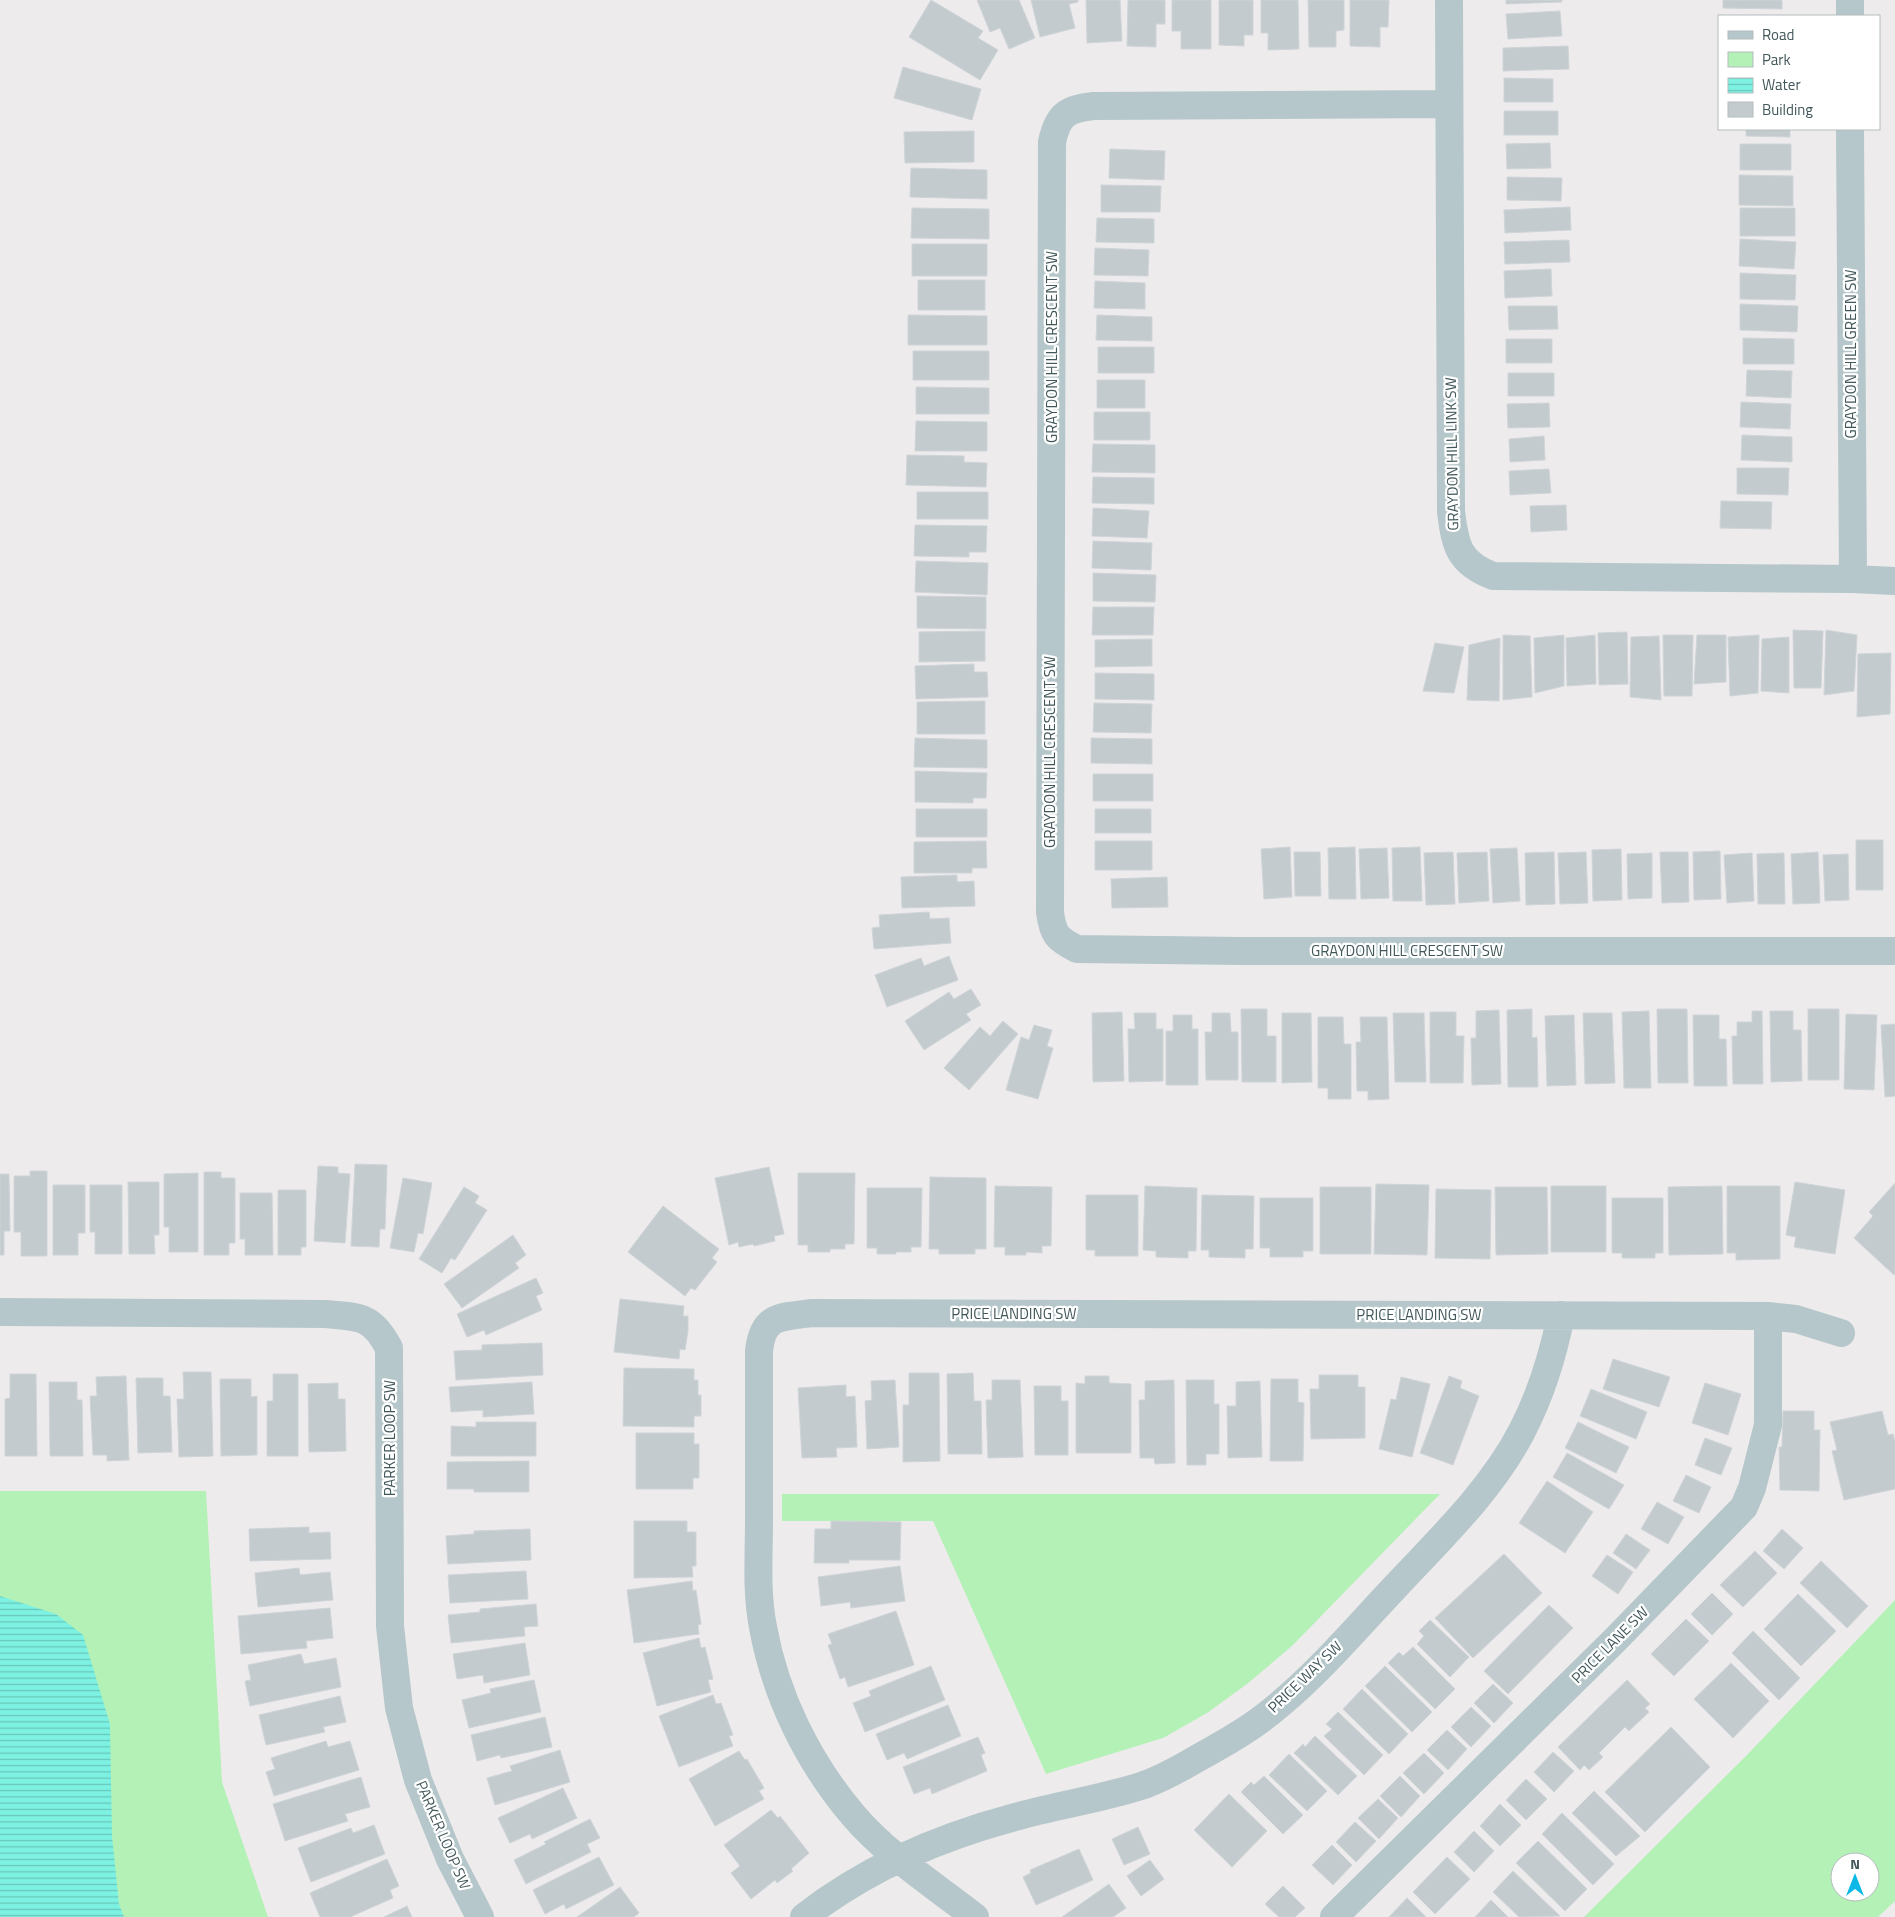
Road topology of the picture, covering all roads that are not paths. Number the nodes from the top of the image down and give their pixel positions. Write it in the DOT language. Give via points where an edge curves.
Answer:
graph roads {
  1 [pos="1449,0"];
  2 [pos="1850,0"];
  3 [pos="1850,15"];
  4 [pos="1449,104"];
  5 [pos="1850,130"];
  6 [pos="1853,579"];
  7 [pos="1895,581"];
  8 [pos="1895,950"];
  9 [pos="0,1312"];
  10 [pos="1562,1315"];
  11 [pos="1768,1316"];
  12 [pos="1840,1333"];
  13 [pos="899,1859"];
  14 [pos="480,1917"];
  15 [pos="804,1917"];
  16 [pos="975,1917"];
  17 [pos="1334,1917"];
  1 -- 4 [label="street, GRAYDON HILL LINK SW"];
  2 -- 3 [label="street"];
  4 -- 6 [label="street, GRAYDON HILL LINK SW" via="1451,511 1453,536 1462,554 1475,569 1493,576"];
  4 -- 8 [label="street, GRAYDON HILL CRESCENT SW" via="1094,106 1076,108 1064,114 1056,126 1052,142 1052,931 1077,949"];
  5 -- 6 [label="street, GRAYDON HILL GREEN SW"];
  6 -- 7 [label="street, GRAYDON HILL LINK SW"];
  9 -- 14 [label="street, PARKER LOOP SW" via="325,1314 360,1318 379,1329 389,1348 390,1626 399,1708 418,1780 450,1859"];
  10 -- 11 [label="street, PRICE LANDING SW"];
  10 -- 13 [label="street, PRICE WAY SW" via="1552,1360 1539,1394 1522,1432 1502,1464 1443,1537 1279,1705 1212,1750 1145,1785 1016,1817"];
  10 -- 13 [label="street, PRICE LANDING SW" via="812,1313 771,1322 761,1333 759,1351 759,1580 762,1625 771,1664 785,1706 825,1776 853,1815"];
  11 -- 12 [label="street, PRICE LANDING SW" via="1796,1319"];
  11 -- 17 [label="street, PRICE LANE SW" via="1768,1425 1744,1507 1615,1640"];
  13 -- 15 [label="street, PRICE WAY SW" via="855,1881"];
  13 -- 16 [label="street, PRICE LANDING SW"];
}
